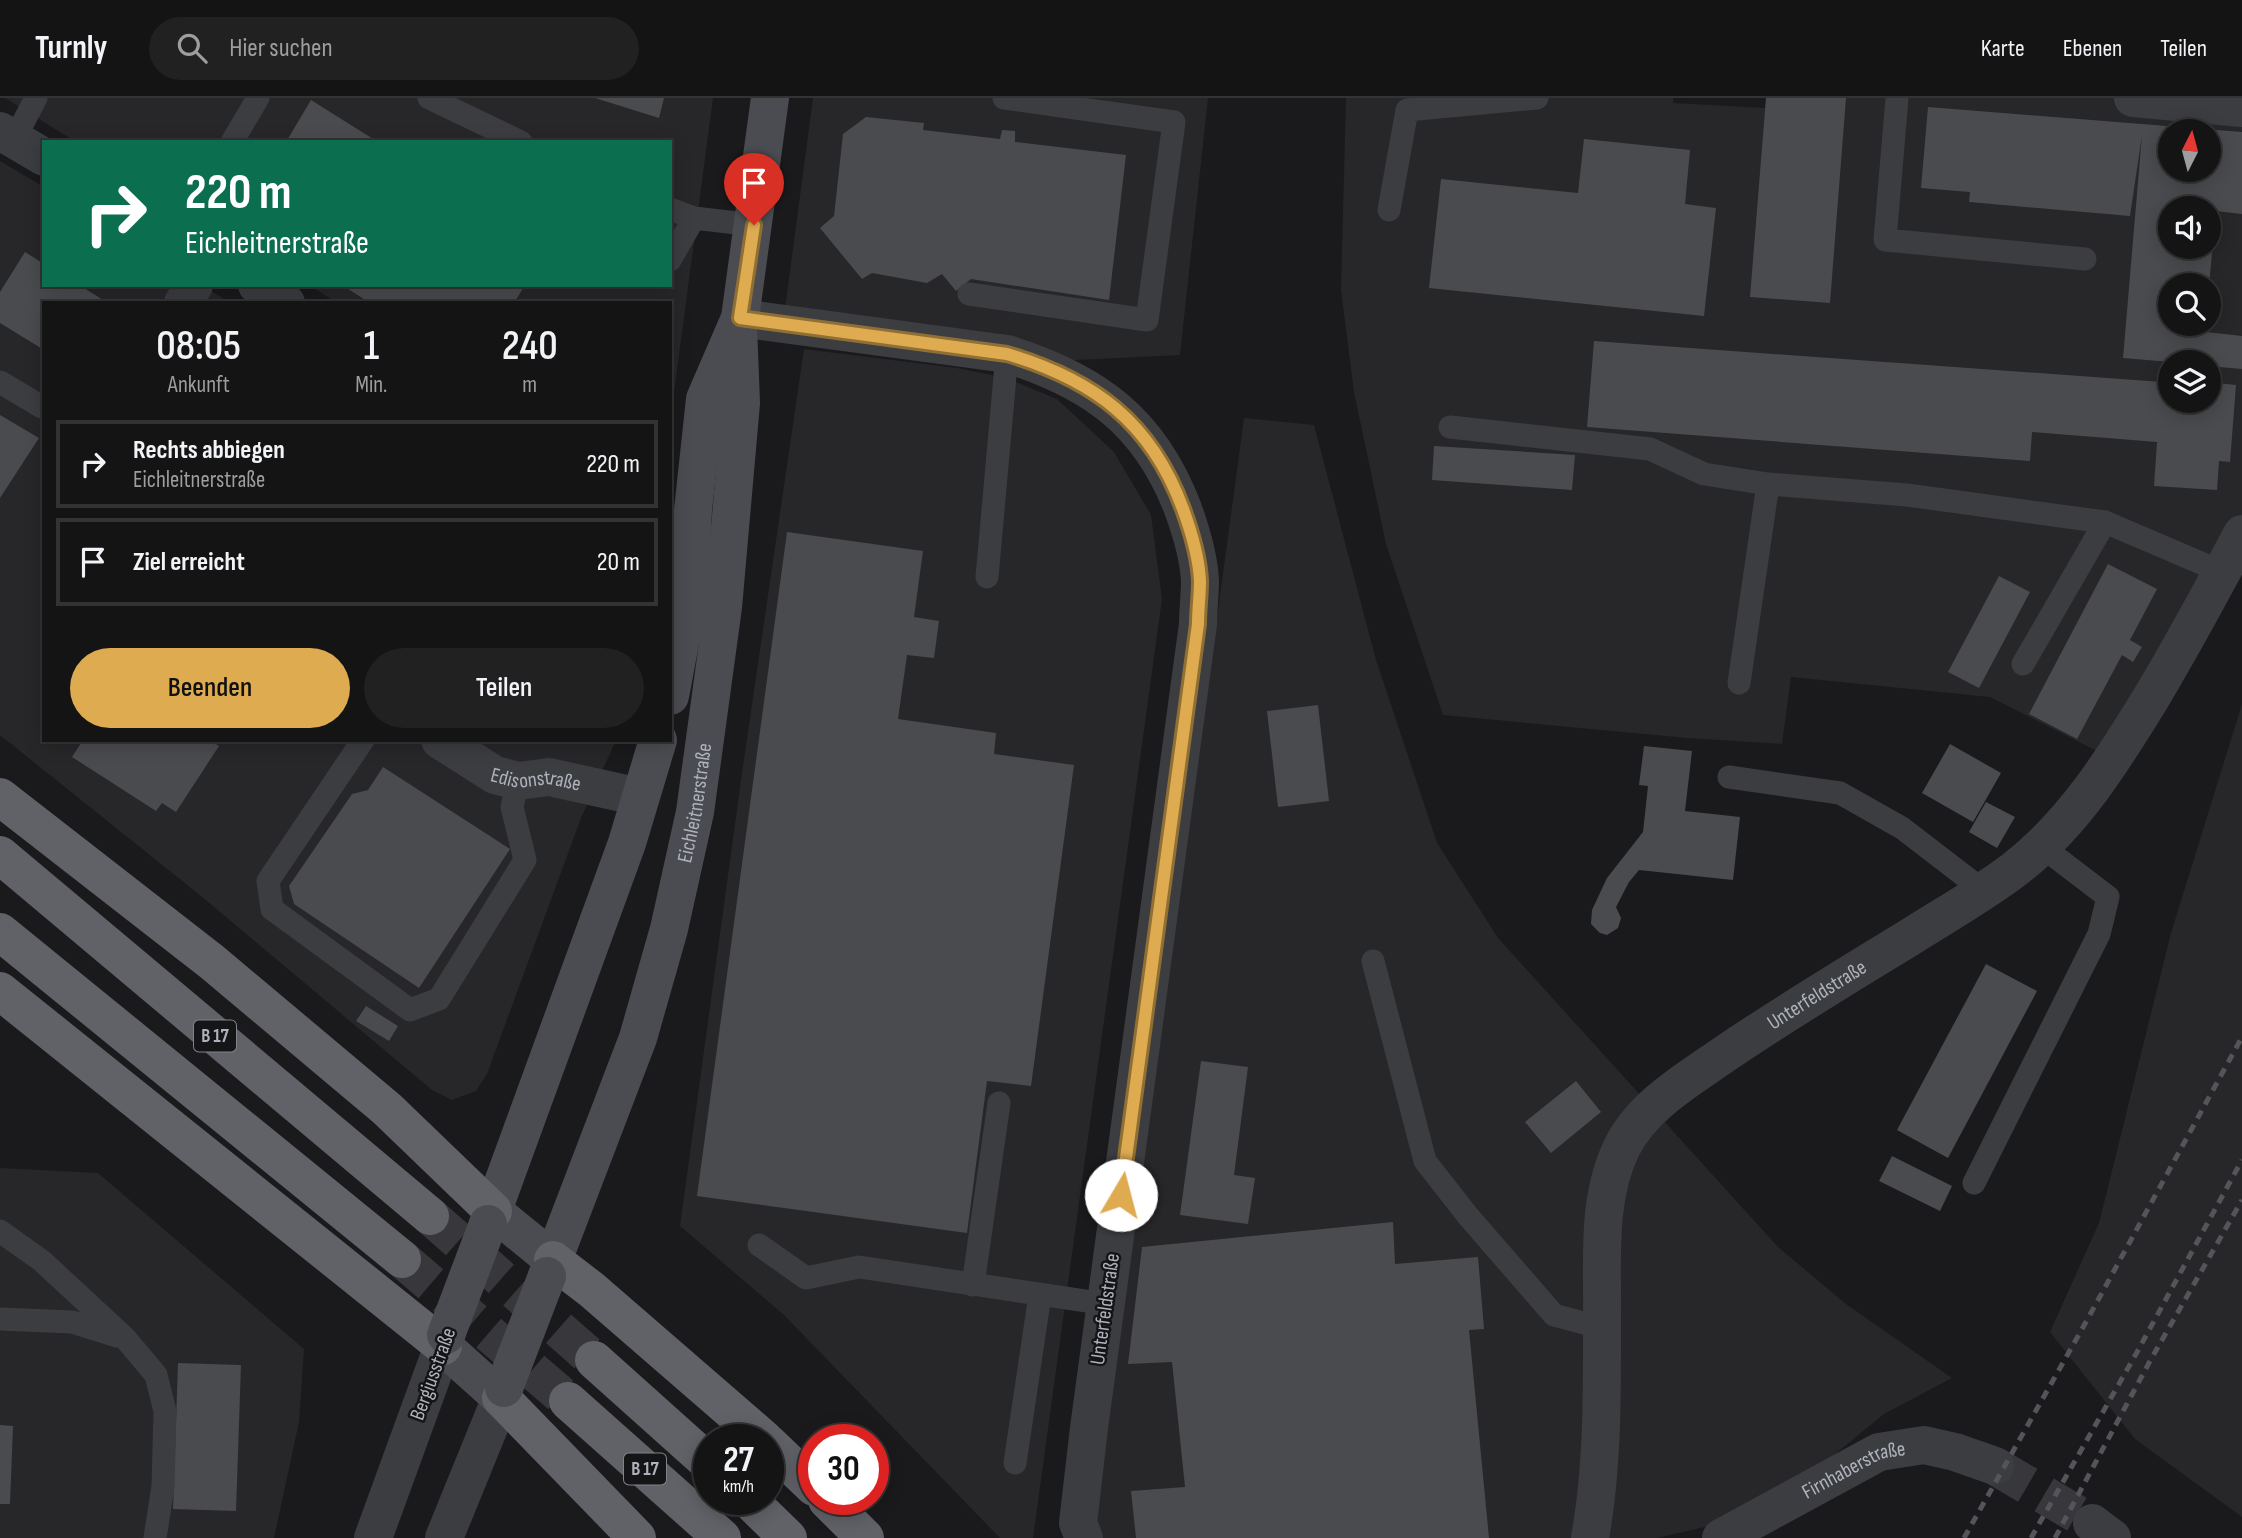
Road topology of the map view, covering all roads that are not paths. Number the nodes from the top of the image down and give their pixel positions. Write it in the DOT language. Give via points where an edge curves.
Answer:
graph roads {
  1 [pos="36,98"];
  2 [pos="258,98"];
  3 [pos="429,98"];
  4 [pos="770,98"];
  5 [pos="1004,98"];
  6 [pos="1537,98"];
  7 [pos="1898,98"];
  8 [pos="2133,98"];
  9 [pos="2242,108"];
  10 [pos="233,140"];
  11 [pos="517,140"];
  12 [pos="19,142"];
  13 [pos="672,210"];
  14 [pos="1389,210"];
  15 [pos="694,218"];
  16 [pos="754,225"];
  17 [pos="672,256"];
  18 [pos="2085,259"];
  19 [pos="260,287"];
  20 [pos="970,294"];
  21 [pos="283,301"];
  22 [pos="739,322"];
  23 [pos="1007,354"];
  24 [pos="0,382"];
  25 [pos="42,407"];
  26 [pos="1450,427"];
  27 [pos="1768,484"];
  28 [pos="682,508"];
  29 [pos="731,513"];
  30 [pos="2105,522"];
  31 [pos="2242,534"];
  32 [pos="2222,572"];
  33 [pos="987,577"];
  34 [pos="2023,664"];
  35 [pos="1739,683"];
  36 [pos="672,685"];
  37 [pos="362,742"];
  38 [pos="443,742"];
  39 [pos="657,742"];
  40 [pos="1729,777"];
  41 [pos="518,782"];
  42 [pos="0,797"];
  43 [pos="640,797"];
  44 [pos="2040,845"];
  45 [pos="0,855"];
  46 [pos="1984,891"];
  47 [pos="0,932"];
  48 [pos="1373,961"];
  49 [pos="0,991"];
  50 [pos="999,1103"];
  51 [pos="1975,1183"];
  52 [pos="430,1216"];
  53 [pos="491,1217"];
  54 [pos="0,1231"];
  55 [pos="759,1245"];
  56 [pos="402,1259"];
  57 [pos="550,1268"];
  58 [pos="974,1285"];
  59 [pos="1040,1295"];
  60 [pos="1106,1304"];
  61 [pos="0,1320"];
  62 [pos="1602,1328"];
  63 [pos="125,1338"];
  64 [pos="445,1340"];
  65 [pos="594,1360"];
  66 [pos="503,1393"];
  67 [pos="568,1401"];
  68 [pos="745,1424"];
  69 [pos="693,1449"];
  70 [pos="784,1459"];
  71 [pos="1015,1462"];
  72 [pos="1995,1466"];
  73 [pos="798,1472"];
  74 [pos="764,1515"];
  75 [pos="842,1515"];
  76 [pos="155,1538"];
  77 [pos="373,1538"];
  78 [pos="444,1538"];
  79 [pos="637,1538"];
  80 [pos="722,1538"];
  81 [pos="788,1538"];
  82 [pos="865,1538"];
  83 [pos="1084,1538"];
  84 [pos="1590,1538"];
  85 [pos="1721,1538"];
  1 -- 12 [label="lane"];
  2 -- 10 [label="lane"];
  3 -- 11 [label="lane"];
  4 -- 16 [label="main road, Eichleitnerstraße"];
  5 -- 20 [label="lane" via="1174,122 1147,320"];
  6 -- 14 [label="lane" via="1407,110"];
  7 -- 18 [label="lane" via="1885,240"];
  8 -- 9 [label="street"];
  13 -- 15 [label="lane"];
  15 -- 16 [label="lane"];
  15 -- 17 [label="lane"];
  16 -- 22 [label="main road, Eichleitnerstraße"];
  19 -- 21 [label="street"];
  22 -- 23 [label="street, Unterfeldstraße"];
  22 -- 28 [label="main road, Eichleitnerstraße" via="705,399"];
  22 -- 29 [label="main road, Eichleitnerstraße" via="741,403"];
  23 -- 33 [label="lane"];
  23 -- 60 [label="street, Unterfeldstraße" via="1088,387 1140,431 1172,480 1189,526 1200,580 1198,624"];
  24 -- 25 [label="lane"];
  26 -- 27 [label="lane" via="1650,449 1704,474"];
  27 -- 30 [label="lane" via="1907,495"];
  27 -- 35 [label="lane"];
  28 -- 29 [label="street"];
  28 -- 36 [label="main road, Eichleitnerstraße" via="688,600"];
  29 -- 57 [label="main road, Eichleitnerstraße" via="695,812 669,929 638,1038"];
  30 -- 32 [label="lane"];
  30 -- 34 [label="lane"];
  31 -- 32 [label="street, Unterfeldstraße"];
  32 -- 44 [label="street, Unterfeldstraße" via="2114,759 2068,820"];
  37 -- 41 [label="lane" via="268,881 272,909 410,1010 439,999 525,860 512,807"];
  38 -- 41 [label="street, Edisonstraße" via="495,775"];
  39 -- 43 [label="main road"];
  40 -- 46 [label="lane" via="1840,793 1902,828"];
  41 -- 43 [label="street, Edisonstraße" via="549,778"];
  42 -- 53 [label="highway" via="243,988 387,1109"];
  43 -- 53 [label="main road" via="623,856"];
  44 -- 46 [label="street, Unterfeldstraße"];
  44 -- 51 [label="lane" via="2108,897 2099,934"];
  45 -- 52 [label="highway, B 17"];
  46 -- 62 [label="street, Unterfeldstraße" via="1780,1016 1650,1109 1623,1144 1610,1176 1603,1221"];
  47 -- 56 [label="highway, B 17"];
  48 -- 62 [label="lane" via="1425,1161 1555,1315"];
  49 -- 64 [label="highway"];
  50 -- 58 [label="lane"];
  53 -- 57 [label="main road"];
  53 -- 64 [label="main road, Bergiusstraße, bridge"];
  54 -- 63 [label="lane" via="42,1261"];
  55 -- 58 [label="lane" via="806,1278 859,1267"];
  57 -- 66 [label="main road, bridge"];
  57 -- 68 [label="highway" via="592,1290"];
  58 -- 59 [label="lane"];
  59 -- 60 [label="lane"];
  59 -- 71 [label="lane"];
  60 -- 83 [label="street, Unterfeldstraße" via="1078,1523"];
  61 -- 63 [label="lane" via="72,1322"];
  62 -- 84 [label="street, Unterfeldstraße" via="1596,1503"];
  63 -- 76 [label="lane" via="156,1375 165,1411 163,1486"];
  64 -- 66 [label="main road"];
  64 -- 77 [label="street, Bergiusstraße"];
  65 -- 69 [label="highway, B 17"];
  66 -- 78 [label="street"];
  66 -- 79 [label="highway"];
  67 -- 80 [label="highway, B 17"];
  70 -- 73 [label="highway"];
  72 -- 85 [label="street, Firnhaberstraße" via="1924,1446 1879,1452"];
  74 -- 81 [label="highway"];
  75 -- 82 [label="highway"];
}
